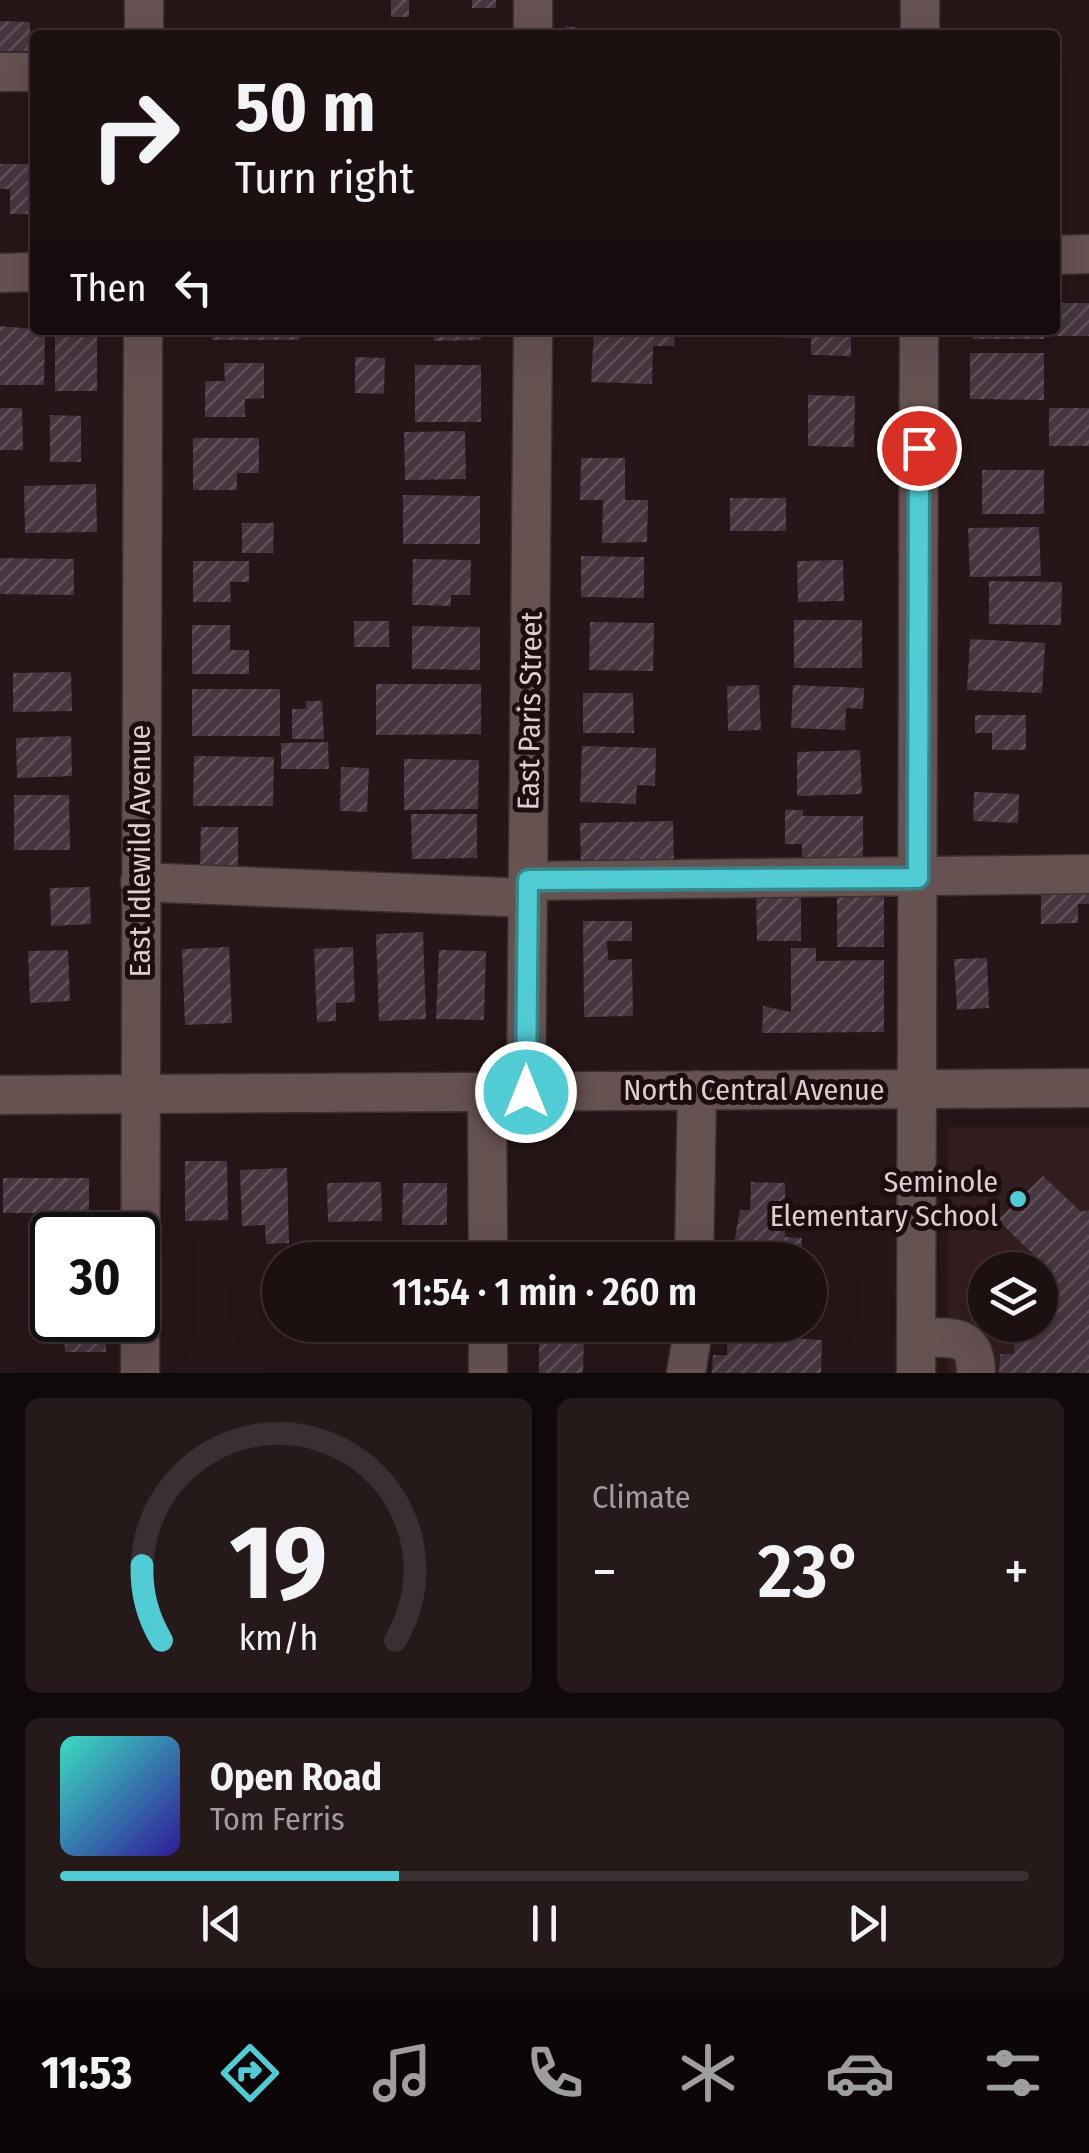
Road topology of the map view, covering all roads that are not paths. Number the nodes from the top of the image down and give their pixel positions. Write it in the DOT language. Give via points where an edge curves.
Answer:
graph roads {
  1 [pos="144,0"];
  2 [pos="533,0"];
  3 [pos="920,0"];
  4 [pos="144,30"];
  5 [pos="533,30"];
  6 [pos="920,30"];
  7 [pos="0,72"];
  8 [pos="30,72"];
  9 [pos="1089,254"];
  10 [pos="1060,255"];
  11 [pos="30,272"];
  12 [pos="0,273"];
  13 [pos="142,335"];
  14 [pos="533,335"];
  15 [pos="919,335"];
  16 [pos="1089,874"];
  17 [pos="918,878"];
  18 [pos="140,882"];
  19 [pos="528,889"];
  20 [pos="917,1088"];
  21 [pos="1089,1088"];
  22 [pos="697,1090"];
  23 [pos="487,1092"];
  24 [pos="526,1092"];
  25 [pos="139,1093"];
  26 [pos="0,1094"];
  27 [pos="488,1242"];
  28 [pos="694,1242"];
  29 [pos="488,1342"];
  30 [pos="691,1342"];
  31 [pos="916,1356"];
  32 [pos="140,1373"];
  33 [pos="488,1373"];
  34 [pos="686,1373"];
  35 [pos="976,1373"];
  1 -- 4 [label="street"];
  2 -- 5 [label="street"];
  3 -- 6 [label="street"];
  7 -- 8 [label="street"];
  9 -- 10 [label="street"];
  11 -- 12 [label="street"];
  13 -- 18 [label="street, East Idlewild Avenue"];
  14 -- 19 [label="street, East Paris Street"];
  15 -- 17 [label="street"];
  16 -- 17 [label="street"];
  17 -- 19 [label="street"];
  17 -- 20 [label="street"];
  18 -- 19 [label="street"];
  18 -- 25 [label="street, East Idlewild Avenue"];
  19 -- 24 [label="street, East Paris Street"];
  20 -- 21 [label="street, North Central Avenue"];
  20 -- 22 [label="street, North Central Avenue"];
  20 -- 31 [label="street"];
  22 -- 24 [label="street, North Central Avenue"];
  22 -- 28 [label="street"];
  23 -- 24 [label="street, North Central Avenue"];
  23 -- 25 [label="street, North Central Avenue"];
  23 -- 27 [label="street"];
  25 -- 26 [label="street, North Central Avenue"];
  25 -- 32 [label="street, East Idlewild Avenue"];
  29 -- 33 [label="street"];
  30 -- 34 [label="street"];
  31 -- 35 [label="street" via="956,1338 976,1355"];
}
